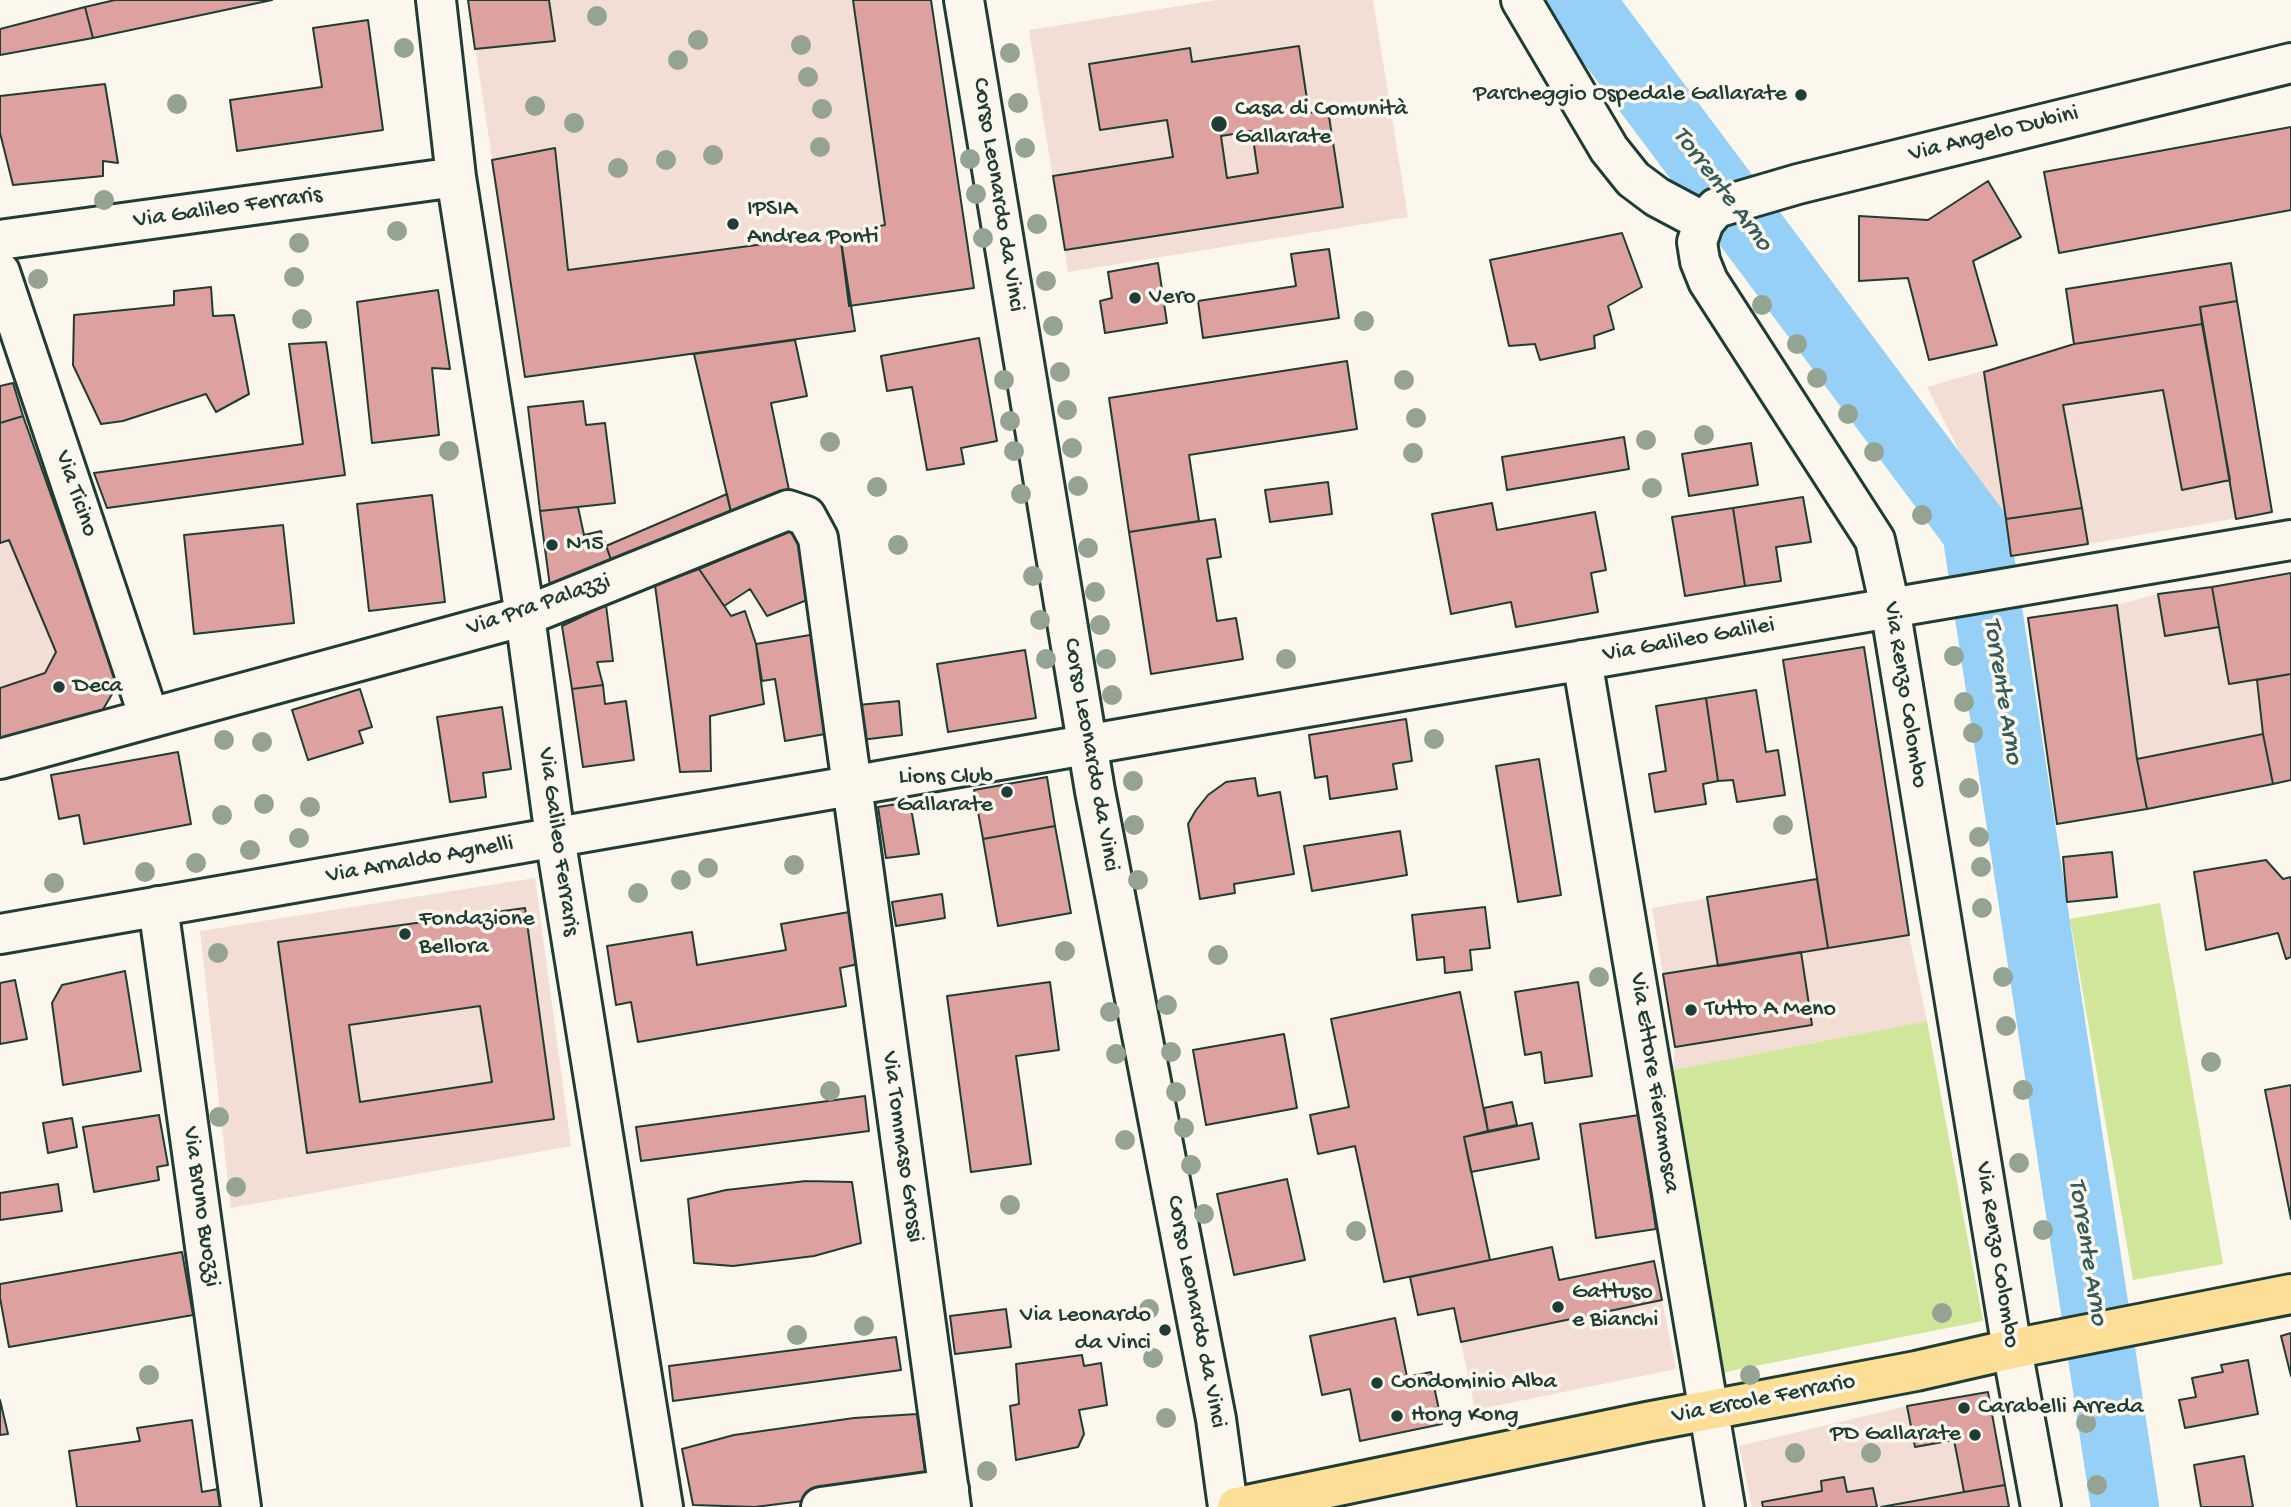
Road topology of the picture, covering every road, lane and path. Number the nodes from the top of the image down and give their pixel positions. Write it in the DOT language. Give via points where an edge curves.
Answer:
graph roads {
  1 [pos="436,0"];
  2 [pos="964,0"];
  3 [pos="1521,0"];
  4 [pos="2291,63"];
  5 [pos="456,177"];
  6 [pos="1710,215"];
  7 [pos="0,240"];
  8 [pos="0,272"];
  9 [pos="2291,540"];
  10 [pos="1890,607"];
  11 [pos="525,616"];
  12 [pos="1582,660"];
  13 [pos="149,717"];
  14 [pos="1088,745"];
  15 [pos="0,759"];
  16 [pos="851,786"];
  17 [pos="555,838"];
  18 [pos="158,906"];
  19 [pos="0,934"];
  20 [pos="2291,1294"];
  21 [pos="2012,1349"];
  22 [pos="1708,1411"];
  23 [pos="950,1498"];
  24 [pos="241,1507"];
  25 [pos="663,1507"];
  26 [pos="821,1507"];
  27 [pos="1228,1507"];
  28 [pos="1237,1507"];
  29 [pos="1725,1507"];
  30 [pos="2041,1507"];
  1 -- 5 [label="street, Via Galileo Ferraris"];
  2 -- 14 [label="street, Corso Leonardo da Vinci"];
  3 -- 6 [label="street" via="1609,149 1633,179 1657,197"];
  4 -- 6 [label="street, Via Angelo Dubini" via="1779,189"];
  5 -- 7 [label="street, Via Galileo Ferraris"];
  5 -- 11 [label="street, Via Galileo Ferraris"];
  6 -- 10 [label="street, Via Renzo Colombo" via="1697,242 1708,281 1875,540"];
  8 -- 13 [label="street, Via Ticino"];
  9 -- 10 [label="street, Via Galileo Galilei"];
  10 -- 12 [label="street, Via Galileo Galilei"];
  10 -- 21 [label="street, Via Renzo Colombo"];
  11 -- 13 [label="street, Via Pra Palazzi"];
  11 -- 16 [label="street, Via Pra Palazzi" via="788,510 806,516 818,538"];
  11 -- 17 [label="street, Via Galileo Ferraris"];
  12 -- 14 [label="street, Via Galileo Galilei"];
  12 -- 22 [label="street, Via Ettore Fieramosca"];
  13 -- 15 [label="street, Via Pra Palazzi"];
  14 -- 16 [label="street, Via Arnaldo Agnelli"];
  14 -- 27 [label="street, Corso Leonardo da Vinci" via="1216,1419"];
  16 -- 17 [label="street, Via Arnaldo Agnelli"];
  16 -- 23 [label="street, Via Tommaso Grossi"];
  17 -- 18 [label="street, Via Arnaldo Agnelli"];
  17 -- 25 [label="street, Via Galileo Ferraris"];
  18 -- 19 [label="street, Via Arnaldo Agnelli"];
  18 -- 24 [label="street, Via Bruno Buozzi"];
  20 -- 21 [label="main road, Via Ercole Ferrario"];
  21 -- 22 [label="main road, Via Ercole Ferrario"];
  21 -- 30 [label="street, Via Renzo Colombo"];
  22 -- 28 [label="main road, Via Ercole Ferrario"];
  22 -- 29 [label="street, Via Ettore Fieramosca"];
  23 -- 26 [label="street"];
}
